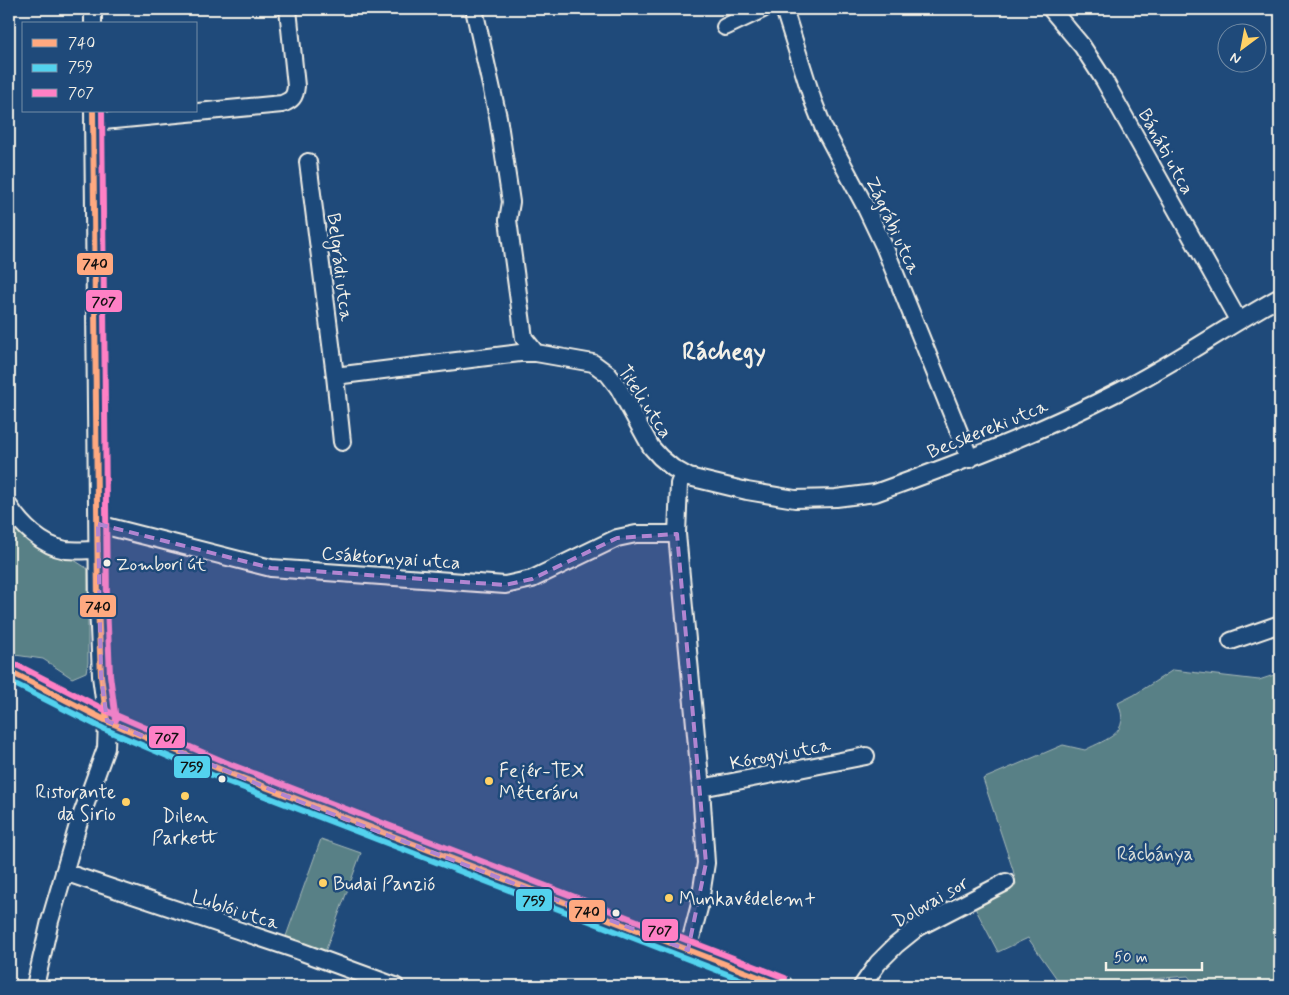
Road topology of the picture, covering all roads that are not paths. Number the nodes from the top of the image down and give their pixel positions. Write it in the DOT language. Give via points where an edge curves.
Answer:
graph roads {
  1 [pos="93,9"];
  2 [pos="288,9"];
  3 [pos="474,9"];
  4 [pos="763,9"];
  5 [pos="784,9"];
  6 [pos="1050,9"];
  7 [pos="93,22"];
  8 [pos="725,27"];
  9 [pos="198,110"];
  10 [pos="166,112"];
  11 [pos="93,117"];
  12 [pos="308,162"];
  13 [pos="1280,298"];
  14 [pos="1238,320"];
  15 [pos="536,353"];
  16 [pos="335,376"];
  17 [pos="342,442"];
  18 [pos="970,459"];
  19 [pos="683,474"];
  20 [pos="9,506"];
  21 [pos="98,524"];
  22 [pos="677,534"];
  23 [pos="98,550"];
  24 [pos="1280,624"];
  25 [pos="1231,641"];
  26 [pos="9,671"];
  27 [pos="106,721"];
  28 [pos="866,756"];
  29 [pos="702,788"];
  30 [pos="64,872"];
  31 [pos="1006,882"];
  32 [pos="688,950"];
  33 [pos="35,986"];
  34 [pos="395,986"];
  35 [pos="782,986"];
  36 [pos="862,986"];
  1 -- 7 [label="street"];
  2 -- 9 [label="street" via="296,86 291,101"];
  3 -- 15 [label="street" via="498,117 511,202 508,220 524,338"];
  4 -- 8 [label="street"];
  5 -- 18 [label="street, Zágrábi utca" via="824,129 884,246"];
  6 -- 14 [label="street, Bánáti utca" via="1082,46 1104,80"];
  10 -- 11 [label="street"];
  11 -- 21 [label="street"];
  12 -- 16 [label="street, Belgrádi utca"];
  13 -- 14 [label="street, Becskereki utca"];
  14 -- 18 [label="street, Becskereki utca" via="1121,391"];
  15 -- 16 [label="street"];
  15 -- 19 [label="street, Titeli utca" via="593,363 608,374 651,447 660,458"];
  16 -- 17 [label="street, Belgrádi utca"];
  18 -- 19 [label="street, Becskereki utca" via="875,493 836,498 795,499"];
  19 -- 22 [label="street" via="679,484"];
  20 -- 23 [label="street" via="30,531 46,541 64,549"];
  21 -- 22 [label="street, Csáktornyai utca" via="271,568 505,585 532,579 617,538 636,534"];
  21 -- 23 [label="street"];
  22 -- 29 [label="street"];
  23 -- 27 [label="street" via="101,676"];
  24 -- 25 [label="street"];
  26 -- 27 [label="main road"];
  27 -- 30 [label="street" via="106,748"];
  27 -- 32 [label="main road" via="298,801"];
  28 -- 29 [label="street, Kórogyi utca"];
  29 -- 32 [label="street" via="706,863"];
  30 -- 33 [label="street"];
  30 -- 34 [label="street, Lublói utca"];
  31 -- 36 [label="street, Dolovai sor" via="917,928 896,944"];
  32 -- 35 [label="main road"];
}
